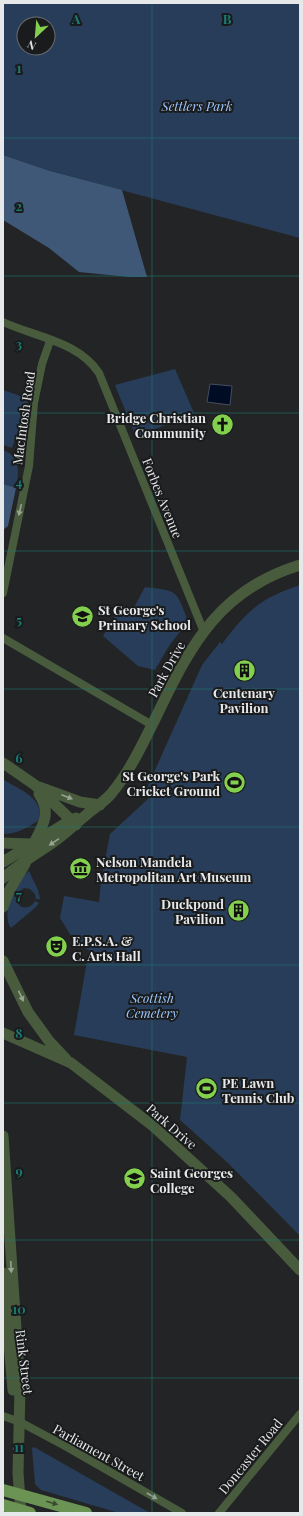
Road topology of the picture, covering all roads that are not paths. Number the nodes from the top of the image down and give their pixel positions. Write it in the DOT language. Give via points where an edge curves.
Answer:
graph roads {
  1 [pos="3,322"];
  2 [pos="50,341"];
  3 [pos="300,565"];
  4 [pos="3,593"];
  5 [pos="204,632"];
  6 [pos="3,638"];
  7 [pos="152,725"];
  8 [pos="3,763"];
  9 [pos="21,775"];
  10 [pos="35,785"];
  11 [pos="100,805"];
  12 [pos="73,822"];
  13 [pos="3,843"];
  14 [pos="33,843"];
  15 [pos="30,857"];
  16 [pos="3,862"];
  17 [pos="3,878"];
  18 [pos="3,907"];
  19 [pos="3,961"];
  20 [pos="3,1033"];
  21 [pos="71,1064"];
  22 [pos="3,1141"];
  23 [pos="7,1251"];
  24 [pos="300,1270"];
  25 [pos="3,1273"];
  26 [pos="8,1326"];
  27 [pos="300,1414"];
  28 [pos="3,1416"];
  29 [pos="20,1422"];
  30 [pos="3,1490"];
  31 [pos="19,1493"];
  32 [pos="3,1505"];
  33 [pos="24,1512"];
  34 [pos="86,1513"];
  35 [pos="182,1513"];
  36 [pos="219,1513"];
  1 -- 2 [label="street, Forbes Avenue"];
  2 -- 4 [label="street, MacIntosh Road, one-way" via="34,402 28,466"];
  2 -- 5 [label="street, Forbes Avenue" via="73,348 94,365 99,373"];
  3 -- 5 [label="street, Park Drive" via="270,576 248,588 227,604"];
  5 -- 7 [label="street, Park Drive" via="182,666"];
  6 -- 7 [label="street"];
  7 -- 11 [label="street, Park Drive" via="123,778"];
  8 -- 9 [label="street"];
  9 -- 10 [label="street"];
  9 -- 14 [label="street" via="40,795 46,809 46,817"];
  10 -- 11 [label="street, one-way" via="80,802"];
  10 -- 12 [label="street"];
  11 -- 12 [label="street, Park Drive"];
  12 -- 14 [label="street, Park Drive"];
  12 -- 15 [label="street, Park Drive, one-way"];
  13 -- 14 [label="street"];
  14 -- 16 [label="street, Park Drive"];
  15 -- 17 [label="street, Park Drive"];
  15 -- 18 [label="street" via="8,890"];
  19 -- 21 [label="street, one-way" via="28,1012"];
  20 -- 21 [label="street, Park Drive"];
  21 -- 24 [label="street, Park Drive" via="153,1126 180,1150 232,1197"];
  22 -- 23 [label="street, Rink Street"];
  23 -- 26 [label="street, Rink Street, one-way"];
  25 -- 26 [label="street, Rink Street"];
  26 -- 29 [label="street, Rink Street" via="20,1386"];
  27 -- 36 [label="street, Doncaster Road"];
  28 -- 29 [label="street, Parliament Street"];
  29 -- 31 [label="street, Rink Street"];
  29 -- 35 [label="street, Parliament Street, one-way"];
  30 -- 31 [label="main road"];
  31 -- 33 [label="street, Rink Street"];
  31 -- 34 [label="main road, one-way"];
  32 -- 33 [label="main road"];
}
